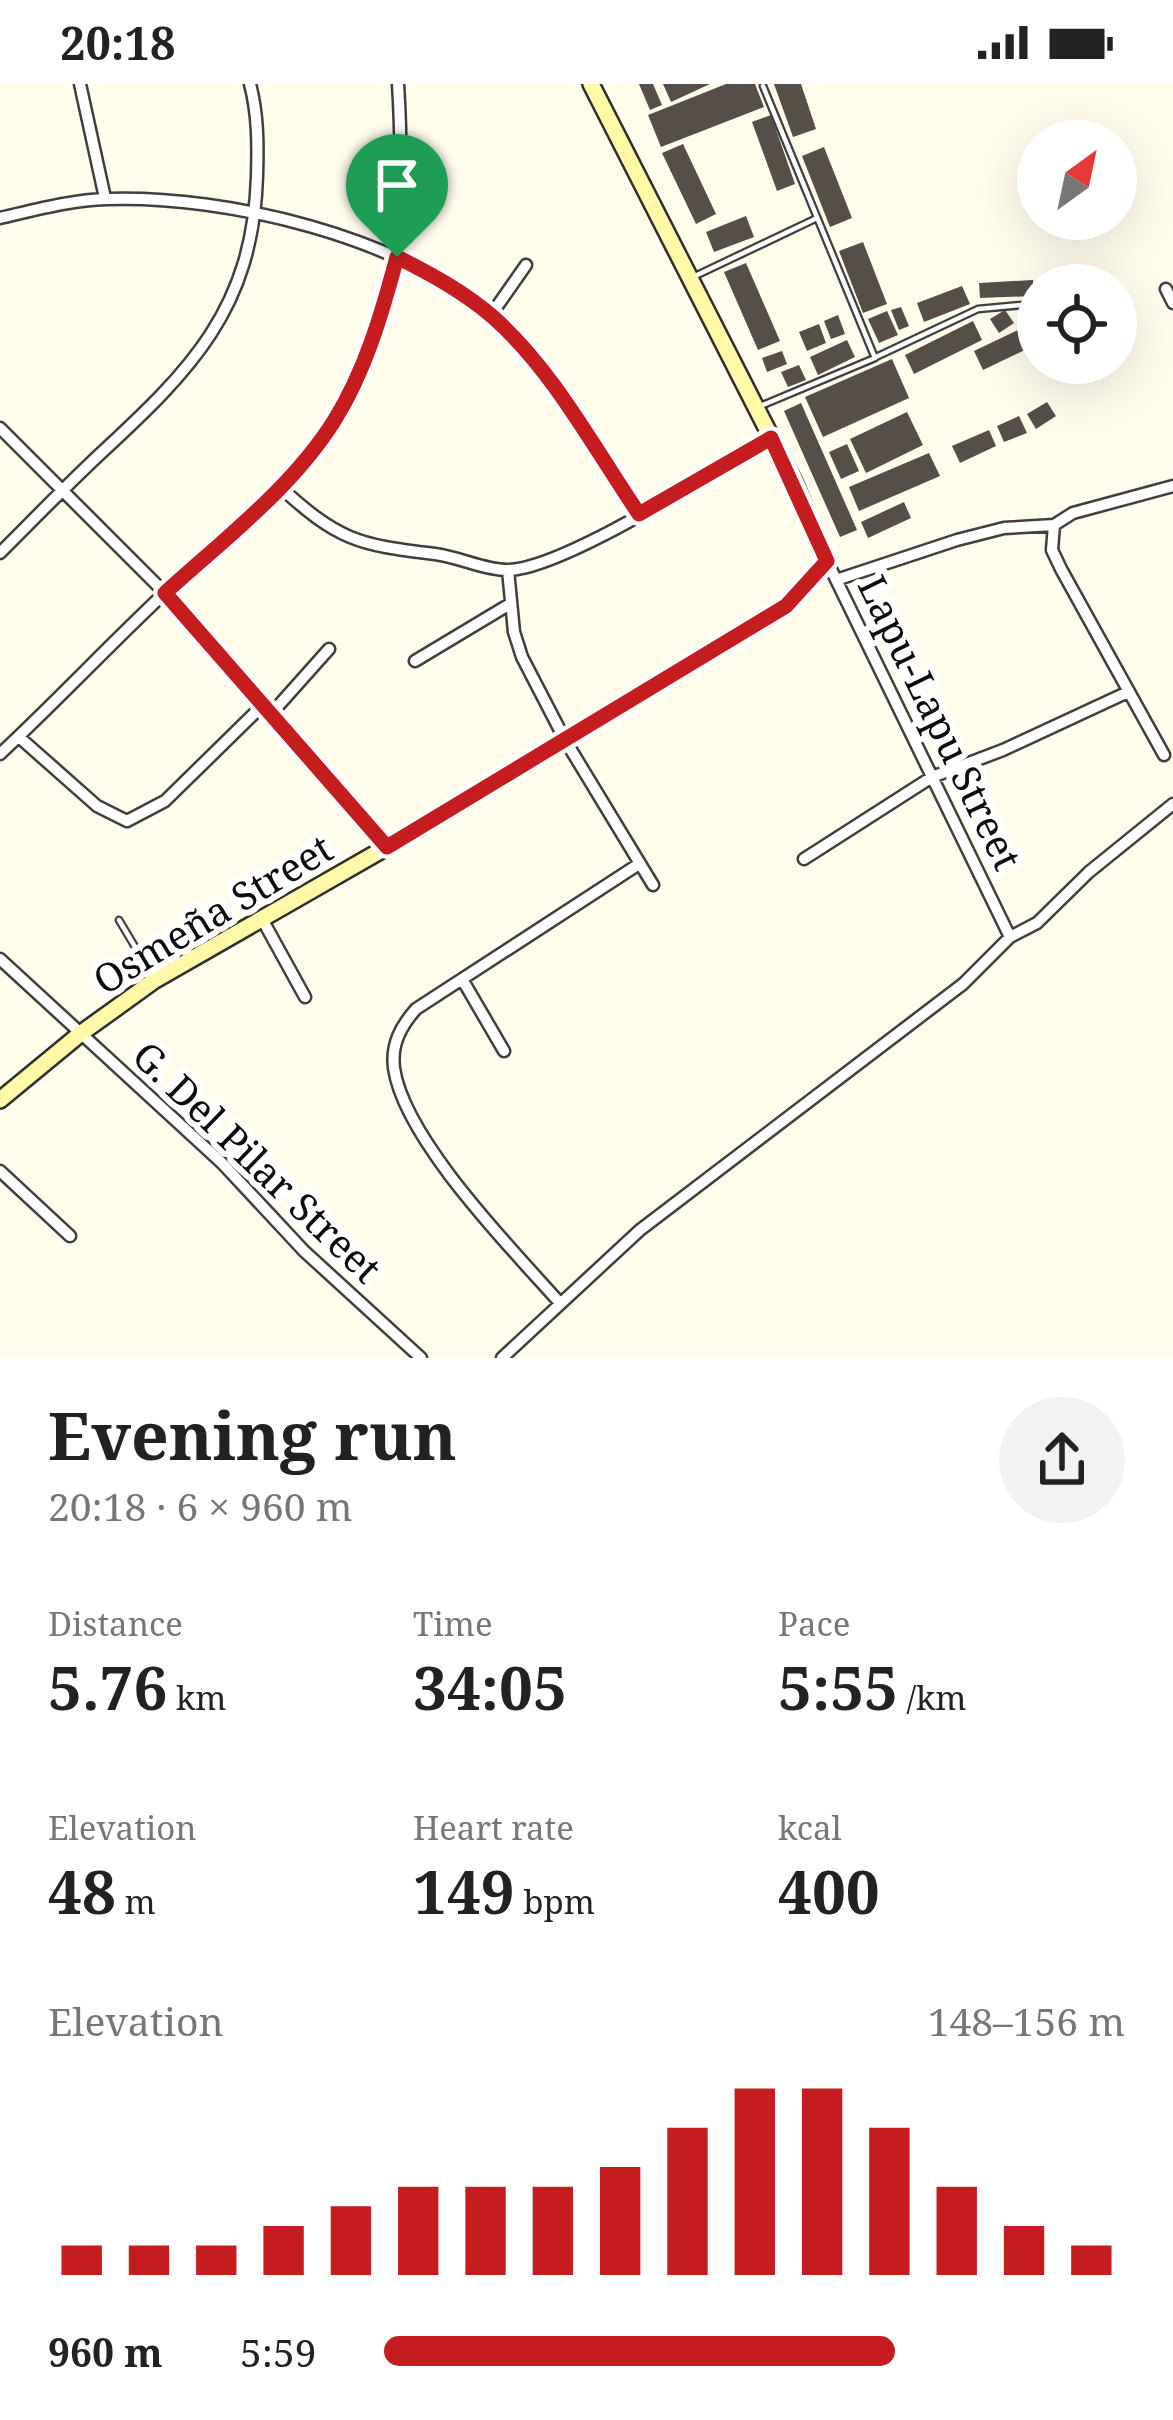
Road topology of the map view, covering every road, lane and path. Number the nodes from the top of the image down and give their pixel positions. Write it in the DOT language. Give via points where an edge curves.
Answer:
graph roads {
  1 [pos="80,84"];
  2 [pos="250,84"];
  3 [pos="398,84"];
  4 [pos="590,84"];
  5 [pos="763,86"];
  6 [pos="105,199"];
  7 [pos="256,214"];
  8 [pos="0,218"];
  9 [pos="818,218"];
  10 [pos="397,257"];
  11 [pos="526,265"];
  12 [pos="688,279"];
  13 [pos="1166,289"];
  14 [pos="1173,303"];
  15 [pos="1017,306"];
  16 [pos="491,315"];
  17 [pos="874,358"];
  18 [pos="755,408"];
  19 [pos="0,428"];
  20 [pos="771,438"];
  21 [pos="279,486"];
  22 [pos="1173,486"];
  23 [pos="64,489"];
  24 [pos="639,514"];
  25 [pos="1054,524"];
  26 [pos="0,553"];
  27 [pos="827,561"];
  28 [pos="508,570"];
  29 [pos="836,580"];
  30 [pos="165,593"];
  31 [pos="510,604"];
  32 [pos="329,649"];
  33 [pos="415,661"];
  34 [pos="1128,692"];
  35 [pos="267,709"];
  36 [pos="19,737"];
  37 [pos="565,740"];
  38 [pos="0,754"];
  39 [pos="1164,755"];
  40 [pos="932,777"];
  41 [pos="1173,804"];
  42 [pos="387,847"];
  43 [pos="805,859"];
  44 [pos="639,864"];
  45 [pos="653,885"];
  46 [pos="262,919"];
  47 [pos="119,920"];
  48 [pos="1010,937"];
  49 [pos="2,964"];
  50 [pos="155,980"];
  51 [pos="462,980"];
  52 [pos="305,997"];
  53 [pos="80,1034"];
  54 [pos="504,1051"];
  55 [pos="0,1100"];
  56 [pos="0,1171"];
  57 [pos="70,1237"];
  58 [pos="559,1302"];
  59 [pos="421,1358"];
  60 [pos="502,1358"];
  1 -- 6 [label="street"];
  2 -- 7 [label="street"];
  3 -- 10 [label="street"];
  4 -- 12 [label="street, Lapu-Lapu Street"];
  5 -- 9 [label="lane"];
  6 -- 7 [label="street"];
  6 -- 8 [label="street"];
  7 -- 10 [label="street"];
  7 -- 23 [label="street" via="232,299 192,363"];
  9 -- 12 [label="lane"];
  9 -- 17 [label="lane"];
  10 -- 16 [label="street"];
  10 -- 21 [label="street" via="351,392"];
  11 -- 16 [label="street"];
  12 -- 18 [label="street, Lapu-Lapu Street"];
  13 -- 14 [label="street"];
  15 -- 17 [label="lane" via="978,309"];
  16 -- 24 [label="street" via="535,362"];
  17 -- 18 [label="lane"];
  18 -- 20 [label="street, Lapu-Lapu Street"];
  19 -- 23 [label="street"];
  20 -- 24 [label="street"];
  20 -- 27 [label="street, Lapu-Lapu Street"];
  21 -- 28 [label="street" via="353,541"];
  21 -- 30 [label="street"];
  22 -- 25 [label="street"];
  23 -- 26 [label="street"];
  23 -- 30 [label="street"];
  24 -- 28 [label="street" via="568,551"];
  25 -- 29 [label="street" via="957,540"];
  25 -- 34 [label="street" via="1052,550"];
  27 -- 29 [label="street, Lapu-Lapu Street"];
  27 -- 37 [label="street, Osmeña Street" via="786,606"];
  28 -- 31 [label="street"];
  29 -- 40 [label="street, Lapu-Lapu Street"];
  30 -- 35 [label="street"];
  30 -- 36 [label="street"];
  31 -- 33 [label="street"];
  31 -- 37 [label="street" via="522,657"];
  32 -- 35 [label="street"];
  34 -- 39 [label="street"];
  34 -- 40 [label="street"];
  35 -- 36 [label="street" via="165,801 127,821 97,806"];
  35 -- 42 [label="street"];
  36 -- 38 [label="street"];
  37 -- 42 [label="street, Osmeña Street"];
  37 -- 44 [label="street"];
  40 -- 43 [label="street"];
  40 -- 48 [label="street, Lapu-Lapu Street"];
  41 -- 48 [label="street" via="1037,923"];
  42 -- 46 [label="street, Osmeña Street"];
  44 -- 45 [label="street"];
  44 -- 51 [label="street"];
  46 -- 50 [label="street, Osmeña Street"];
  46 -- 52 [label="street"];
  47 -- 50 [label="lane"];
  48 -- 58 [label="street" via="963,984 640,1230"];
  49 -- 53 [label="street, G. Del Pilar Street"];
  50 -- 53 [label="street, Osmeña Street"];
  51 -- 54 [label="street"];
  51 -- 58 [label="street" via="405,1020 394,1053 399,1084 470,1202"];
  53 -- 55 [label="street, Osmeña Street"];
  53 -- 59 [label="street, G. Del Pilar Street"];
  56 -- 57 [label="street"];
  58 -- 60 [label="street"];
}
